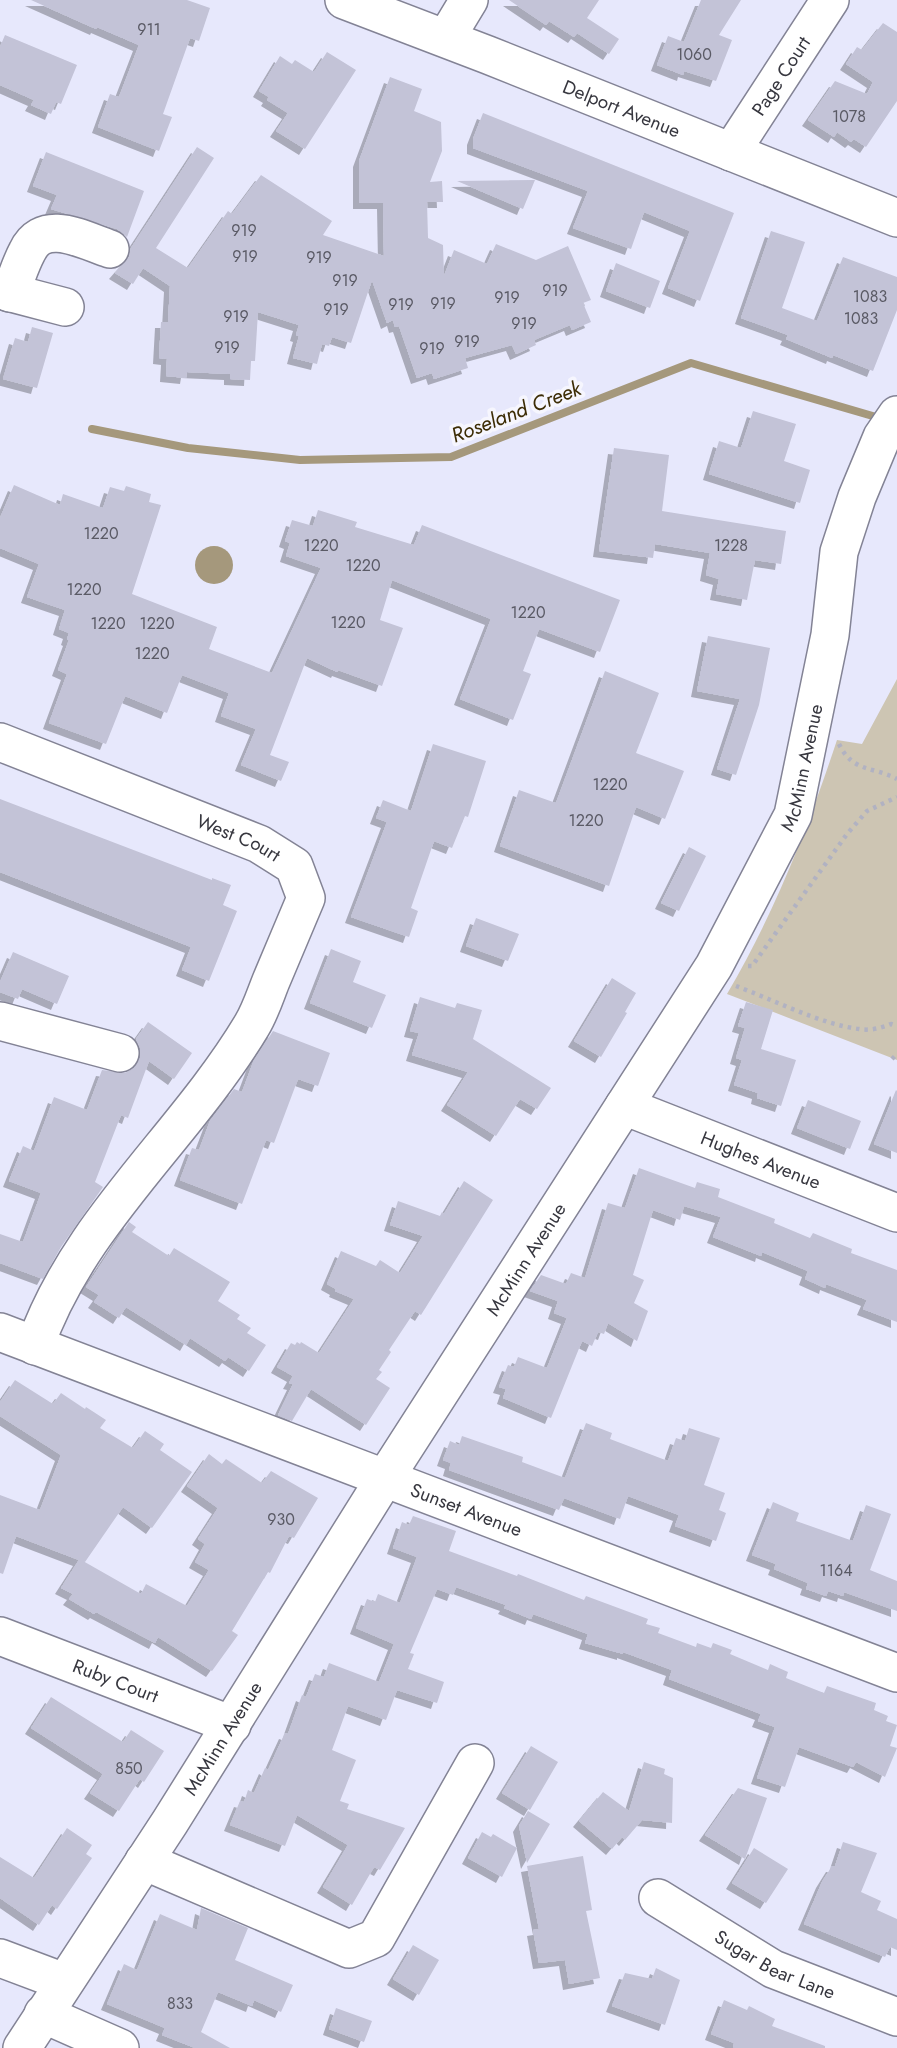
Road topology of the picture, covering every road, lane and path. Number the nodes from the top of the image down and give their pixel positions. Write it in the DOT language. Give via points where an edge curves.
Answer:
graph roads {
  1 [pos="344,0"];
  2 [pos="469,0"];
  3 [pos="830,0"];
  4 [pos="446,38"];
  5 [pos="731,152"];
  6 [pos="897,218"];
  7 [pos="110,249"];
  8 [pos="5,292"];
  9 [pos="65,307"];
  10 [pos="890,426"];
  11 [pos="838,740"];
  12 [pos="0,742"];
  13 [pos="897,779"];
  14 [pos="897,797"];
  15 [pos="723,975"];
  16 [pos="0,1021"];
  17 [pos="897,1026"];
  18 [pos="120,1054"];
  19 [pos="624,1105"];
  20 [pos="897,1213"];
  21 [pos="0,1332"];
  22 [pos="35,1346"];
  23 [pos="384,1478"];
  24 [pos="0,1636"];
  25 [pos="897,1673"];
  26 [pos="232,1725"];
  27 [pos="475,1763"];
  28 [pos="144,1861"];
  29 [pos="657,1898"];
  30 [pos="0,1958"];
  31 [pos="64,1982"];
  32 [pos="43,2014"];
  33 [pos="897,2017"];
  34 [pos="22,2048"];
  35 [pos="120,2048"];
  1 -- 4 [label="street, Delport Avenue"];
  2 -- 4 [label="street"];
  3 -- 5 [label="street, Page Court"];
  4 -- 5 [label="street, Delport Avenue"];
  5 -- 6 [label="street, Delport Avenue"];
  7 -- 8 [label="street" via="48,232 34,239"];
  8 -- 9 [label="street"];
  10 -- 15 [label="street, McMinn Avenue" via="857,496 839,552 830,635 793,815"];
  11 -- 13 [label="path" via="854,765"];
  12 -- 22 [label="street, West Court" via="259,844 294,866 306,898 253,1024 90,1237 64,1279"];
  14 -- 15 [label="path" via="867,811 847,834 752,966"];
  15 -- 17 [label="path" via="831,1022 860,1030"];
  15 -- 19 [label="street, McMinn Avenue"];
  16 -- 18 [label="street"];
  19 -- 20 [label="street, Hughes Avenue"];
  19 -- 23 [label="street, McMinn Avenue"];
  21 -- 22 [label="street, Sunset Avenue"];
  22 -- 23 [label="street, Sunset Avenue"];
  23 -- 25 [label="street, Sunset Avenue"];
  23 -- 26 [label="street, McMinn Avenue"];
  24 -- 26 [label="street, Ruby Court"];
  26 -- 28 [label="street, McMinn Avenue"];
  27 -- 28 [label="street" via="376,1938 349,1949"];
  28 -- 31 [label="street, McMinn Avenue"];
  29 -- 33 [label="street, Sugar Bear Lane" via="773,1969"];
  30 -- 31 [label="street"];
  31 -- 32 [label="street, McMinn Avenue"];
  32 -- 34 [label="street, McMinn Avenue"];
  32 -- 35 [label="street"];
}
